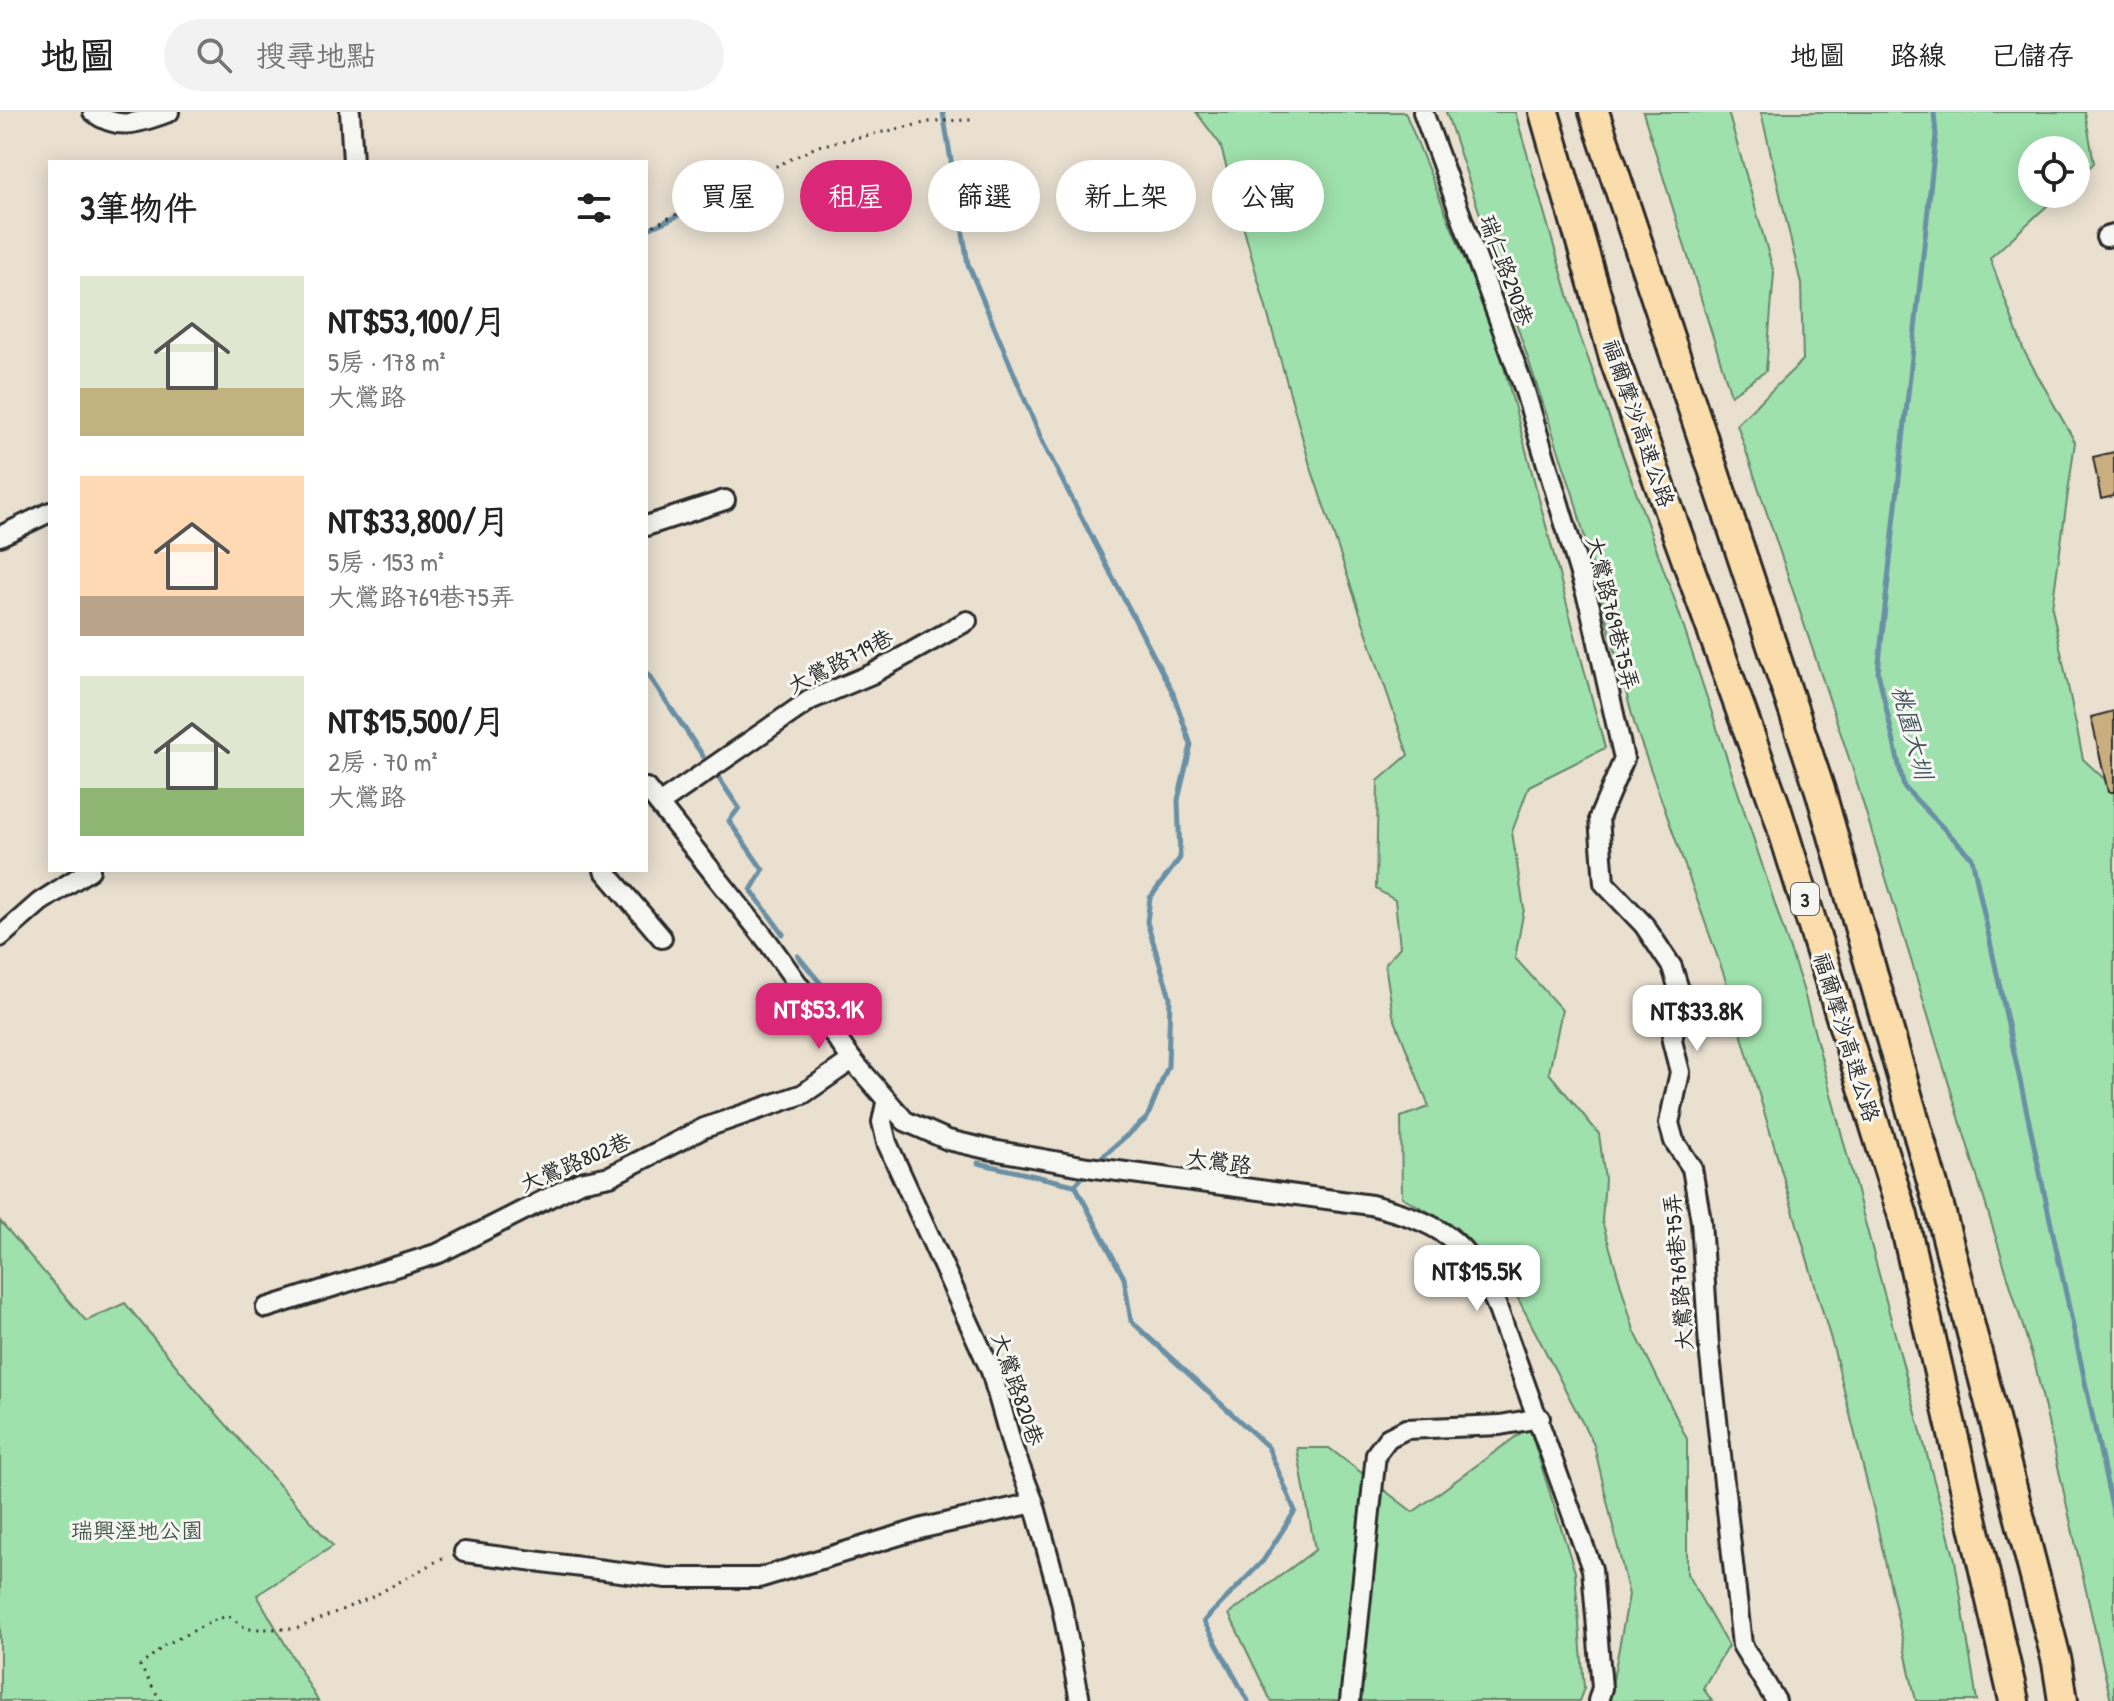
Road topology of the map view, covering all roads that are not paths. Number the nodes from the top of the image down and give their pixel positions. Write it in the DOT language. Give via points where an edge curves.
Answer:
graph roads {
  1 [pos="93,112"];
  2 [pos="169,112"];
  3 [pos="350,112"];
  4 [pos="1423,112"];
  5 [pos="1544,112"];
  6 [pos="1594,112"];
  7 [pos="353,160"];
  8 [pos="1541,446"];
  9 [pos="725,500"];
  10 [pos="48,513"];
  11 [pos="648,525"];
  12 [pos="0,536"];
  13 [pos="967,621"];
  14 [pos="648,790"];
  15 [pos="659,804"];
  16 [pos="87,872"];
  17 [pos="606,872"];
  18 [pos="0,937"];
  19 [pos="662,938"];
  20 [pos="852,1060"];
  21 [pos="886,1103"];
  22 [pos="266,1308"];
  23 [pos="1540,1418"];
  24 [pos="1034,1503"];
  25 [pos="464,1552"];
  26 [pos="1080,1701"];
  27 [pos="1350,1701"];
  28 [pos="1598,1701"];
  29 [pos="1776,1701"];
  30 [pos="2014,1701"];
  31 [pos="2063,1701"];
  1 -- 2 [label="street" via="107,123 130,125"];
  3 -- 7 [label="street"];
  4 -- 8 [label="street, 瑞仁路290巷"];
  5 -- 30 [label="highway, 福爾摩沙高速公路 / 3" via="1615,361 1776,808 1903,1216"];
  6 -- 31 [label="highway, 福爾摩沙高速公路 / 3" via="1820,790 1940,1210"];
  8 -- 29 [label="street, 大鶯路769巷75弄" via="1590,607 1624,759 1599,818 1604,883 1644,925 1672,967 1681,996 1672,1041 1680,1072 1669,1123 1692,1168 1701,1221 1709,1347 1742,1645"];
  9 -- 11 [label="street"];
  10 -- 12 [label="street"];
  13 -- 15 [label="street, 大鶯路719巷" via="872,674 810,700"];
  14 -- 15 [label="street, 大鶯路"];
  15 -- 20 [label="street, 大鶯路"];
  16 -- 18 [label="street" via="40,902"];
  17 -- 19 [label="street"];
  20 -- 21 [label="street, 大鶯路"];
  20 -- 22 [label="street, 大鶯路802巷" via="803,1094 704,1128 610,1176 580,1182 439,1253"];
  21 -- 23 [label="street, 大鶯路" via="905,1121 948,1140 1088,1167 1371,1205 1448,1233 1483,1275"];
  21 -- 24 [label="street, 大鶯路820巷" via="882,1122 887,1143 991,1371"];
  23 -- 27 [label="street" via="1406,1429 1388,1438 1376,1454"];
  23 -- 28 [label="street, 大鶯路" via="1592,1569 1602,1688"];
  24 -- 25 [label="street" via="923,1528 759,1578 667,1578"];
  24 -- 26 [label="street, 大鶯路820巷"];
}
